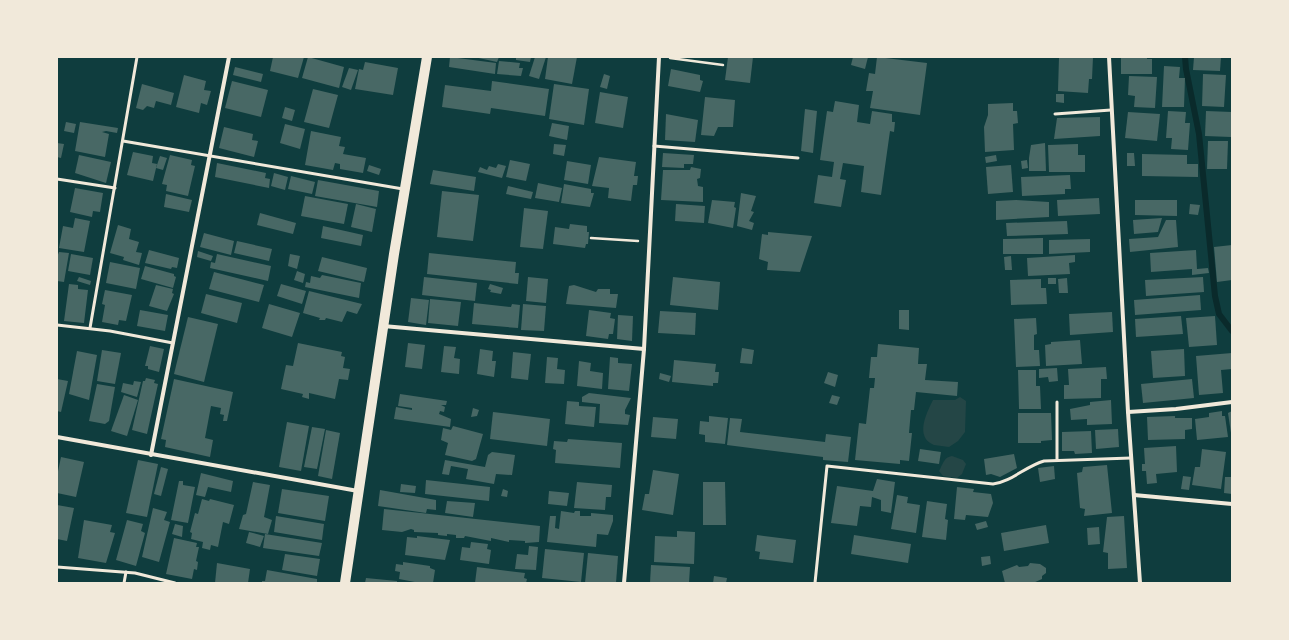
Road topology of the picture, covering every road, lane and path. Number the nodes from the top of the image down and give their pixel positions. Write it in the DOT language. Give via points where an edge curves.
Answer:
graph roads {
  1 [pos="137,57"];
  2 [pos="229,57"];
  3 [pos="427,57"];
  4 [pos="658,57"];
  5 [pos="662,57"];
  6 [pos="1108,57"];
  7 [pos="723,65"];
  8 [pos="1111,110"];
  9 [pos="1055,114"];
  10 [pos="123,141"];
  11 [pos="654,146"];
  12 [pos="209,156"];
  13 [pos="798,158"];
  14 [pos="57,179"];
  15 [pos="115,188"];
  16 [pos="406,190"];
  17 [pos="591,238"];
  18 [pos="649,242"];
  19 [pos="57,325"];
  20 [pos="383,326"];
  21 [pos="90,328"];
  22 [pos="173,342"];
  23 [pos="644,349"];
  24 [pos="1057,402"];
  25 [pos="1232,402"];
  26 [pos="1128,412"];
  27 [pos="57,437"];
  28 [pos="151,455"];
  29 [pos="1131,458"];
  30 [pos="1057,460"];
  31 [pos="358,491"];
  32 [pos="1134,495"];
  33 [pos="1232,504"];
  34 [pos="57,567"];
  35 [pos="126,572"];
  36 [pos="124,583"];
  37 [pos="175,583"];
  38 [pos="344,583"];
  39 [pos="624,583"];
  40 [pos="815,583"];
  41 [pos="1140,583"];
  1 -- 10 [label="lane"];
  2 -- 12 [label="street"];
  3 -- 16 [label="main road"];
  4 -- 11 [label="street"];
  5 -- 7 [label="path"];
  6 -- 8 [label="street"];
  8 -- 9 [label="lane"];
  8 -- 26 [label="street"];
  10 -- 12 [label="lane"];
  10 -- 15 [label="lane"];
  11 -- 13 [label="lane"];
  11 -- 18 [label="street"];
  12 -- 16 [label="lane"];
  12 -- 22 [label="street"];
  14 -- 15 [label="lane"];
  15 -- 21 [label="lane"];
  16 -- 20 [label="main road"];
  17 -- 18 [label="path"];
  18 -- 23 [label="street"];
  19 -- 21 [label="lane"];
  20 -- 23 [label="street"];
  20 -- 31 [label="main road"];
  21 -- 22 [label="lane"];
  22 -- 28 [label="street"];
  23 -- 39 [label="street"];
  24 -- 30 [label="lane"];
  25 -- 26 [label="street"];
  26 -- 29 [label="street"];
  27 -- 28 [label="street"];
  28 -- 31 [label="street"];
  29 -- 30 [label="lane"];
  29 -- 32 [label="street"];
  30 -- 40 [label="lane" via="1033,464 1000,483 993,484 827,466"];
  31 -- 38 [label="main road"];
  32 -- 33 [label="street"];
  32 -- 41 [label="street"];
  34 -- 35 [label="lane"];
  35 -- 36 [label="lane"];
  35 -- 37 [label="lane"];
}
